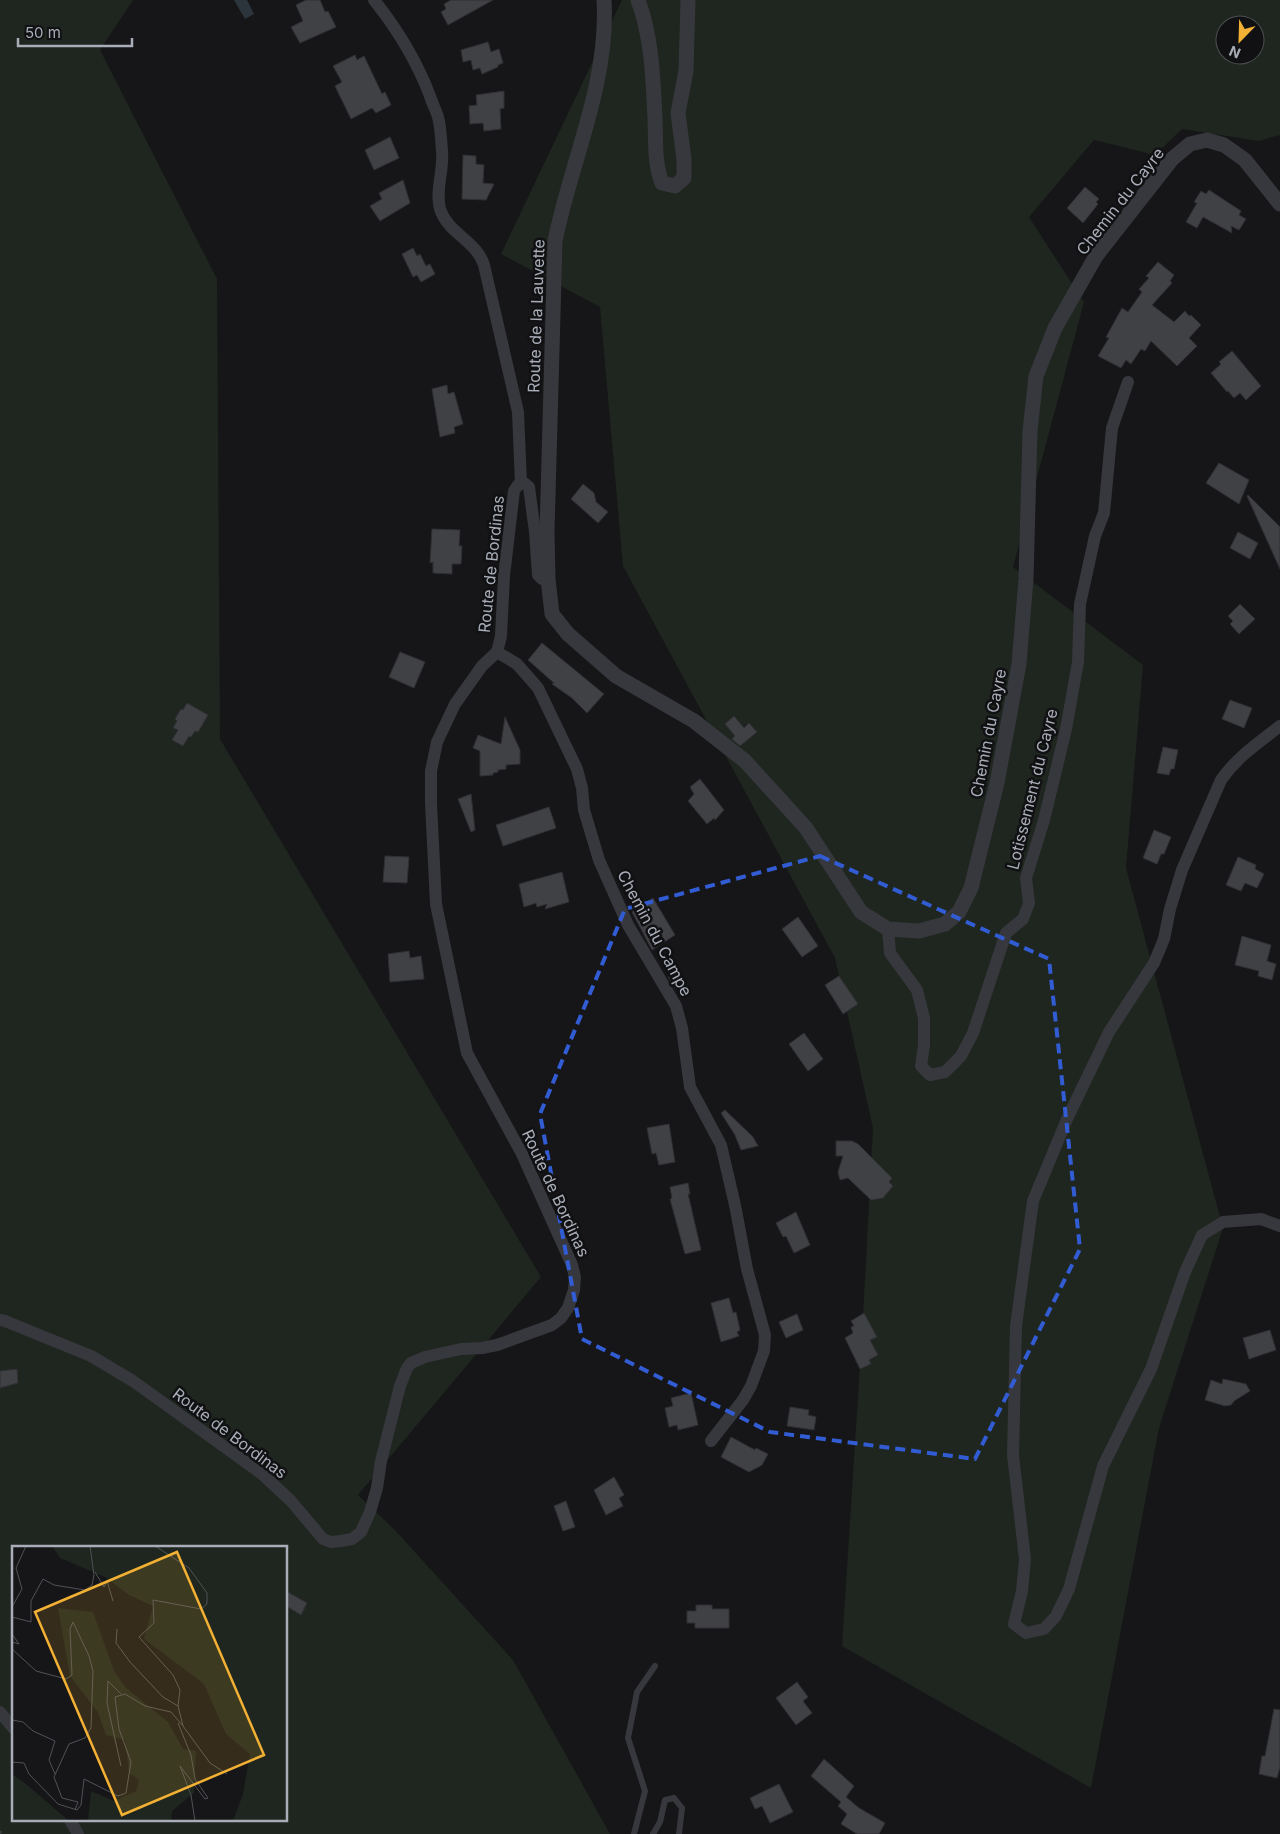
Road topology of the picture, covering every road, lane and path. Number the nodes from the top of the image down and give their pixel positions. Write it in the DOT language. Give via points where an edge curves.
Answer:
graph roads {
  1 [pos="374,0"];
  2 [pos="604,0"];
  3 [pos="638,0"];
  4 [pos="688,0"];
  5 [pos="1280,204"];
  6 [pos="1128,382"];
  7 [pos="521,484"];
  8 [pos="548,579"];
  9 [pos="497,652"];
  10 [pos="1280,726"];
  11 [pos="888,929"];
  12 [pos="1280,1226"];
  13 [pos="0,1320"];
  14 [pos="711,1441"];
  15 [pos="655,1666"];
  16 [pos="0,1712"];
  17 [pos="12,1727"];
  18 [pos="71,1822"];
  19 [pos="78,1834"];
  20 [pos="634,1834"];
  21 [pos="653,1834"];
  22 [pos="679,1834"];
  1 -- 7 [label="street" via="396,28 422,74 438,117 442,154 440,208 446,222 482,257 518,412"];
  2 -- 8 [label="street, Route de la Lauvette" via="605,40 586,130 559,217 555,241"];
  3 -- 4 [label="street" via="648,35 657,170 662,183 675,186 684,178 678,113 686,71"];
  5 -- 11 [label="street, Chemin du Cayre" via="1245,160 1224,144 1207,140 1190,144 1172,158 1096,256 1055,328 1036,376 1030,430 1026,579 1019,664 997,783 970,888 959,912 945,924 919,931"];
  6 -- 11 [label="street, Lotissement du Cayre" via="1112,428 1104,513 1095,536 1080,604 1078,662 1066,728 1026,878 1029,903 1023,918 1006,933 973,1033 961,1056 945,1072 930,1076 921,1066 924,1018 917,990 890,953"];
  7 -- 8 [label="street, Route de Bordinas" via="529,487 538,575"];
  7 -- 9 [label="street, Route de Bordinas" via="514,492"];
  8 -- 11 [label="street, Chemin du Cayre" via="552,614 568,634 616,676 694,722 745,761 806,828 861,912"];
  9 -- 13 [label="street, Route de Bordinas" via="482,666 455,704 438,742 431,771 436,904 467,1052 522,1154 572,1265 574,1290 561,1318 552,1325 498,1346 425,1356 407,1368 380,1461 370,1512 360,1532 341,1542 323,1539 291,1501 262,1474 133,1381 91,1356"];
  9 -- 14 [label="street, Chemin du Campe" via="516,664 538,688 558,727 577,769 584,810 599,860 628,925 676,1006 690,1087 721,1145 765,1335 764,1350 751,1386"];
  10 -- 12 [label="street" via="1247,750 1222,780 1182,870 1154,963 1109,1032 1067,1119 1033,1201 1016,1326 1013,1455 1024,1559 1022,1591 1014,1624 1026,1633 1044,1629 1056,1616 1069,1589 1103,1466 1151,1369 1202,1234 1222,1222 1262,1219"];
  15 -- 20 [label="lane" via="636,1692 628,1738 645,1791"];
  16 -- 17 [label="street"];
  18 -- 19 [label="street"];
  21 -- 22 [label="lane" via="660,1822 665,1800 674,1798 682,1808"];
}
